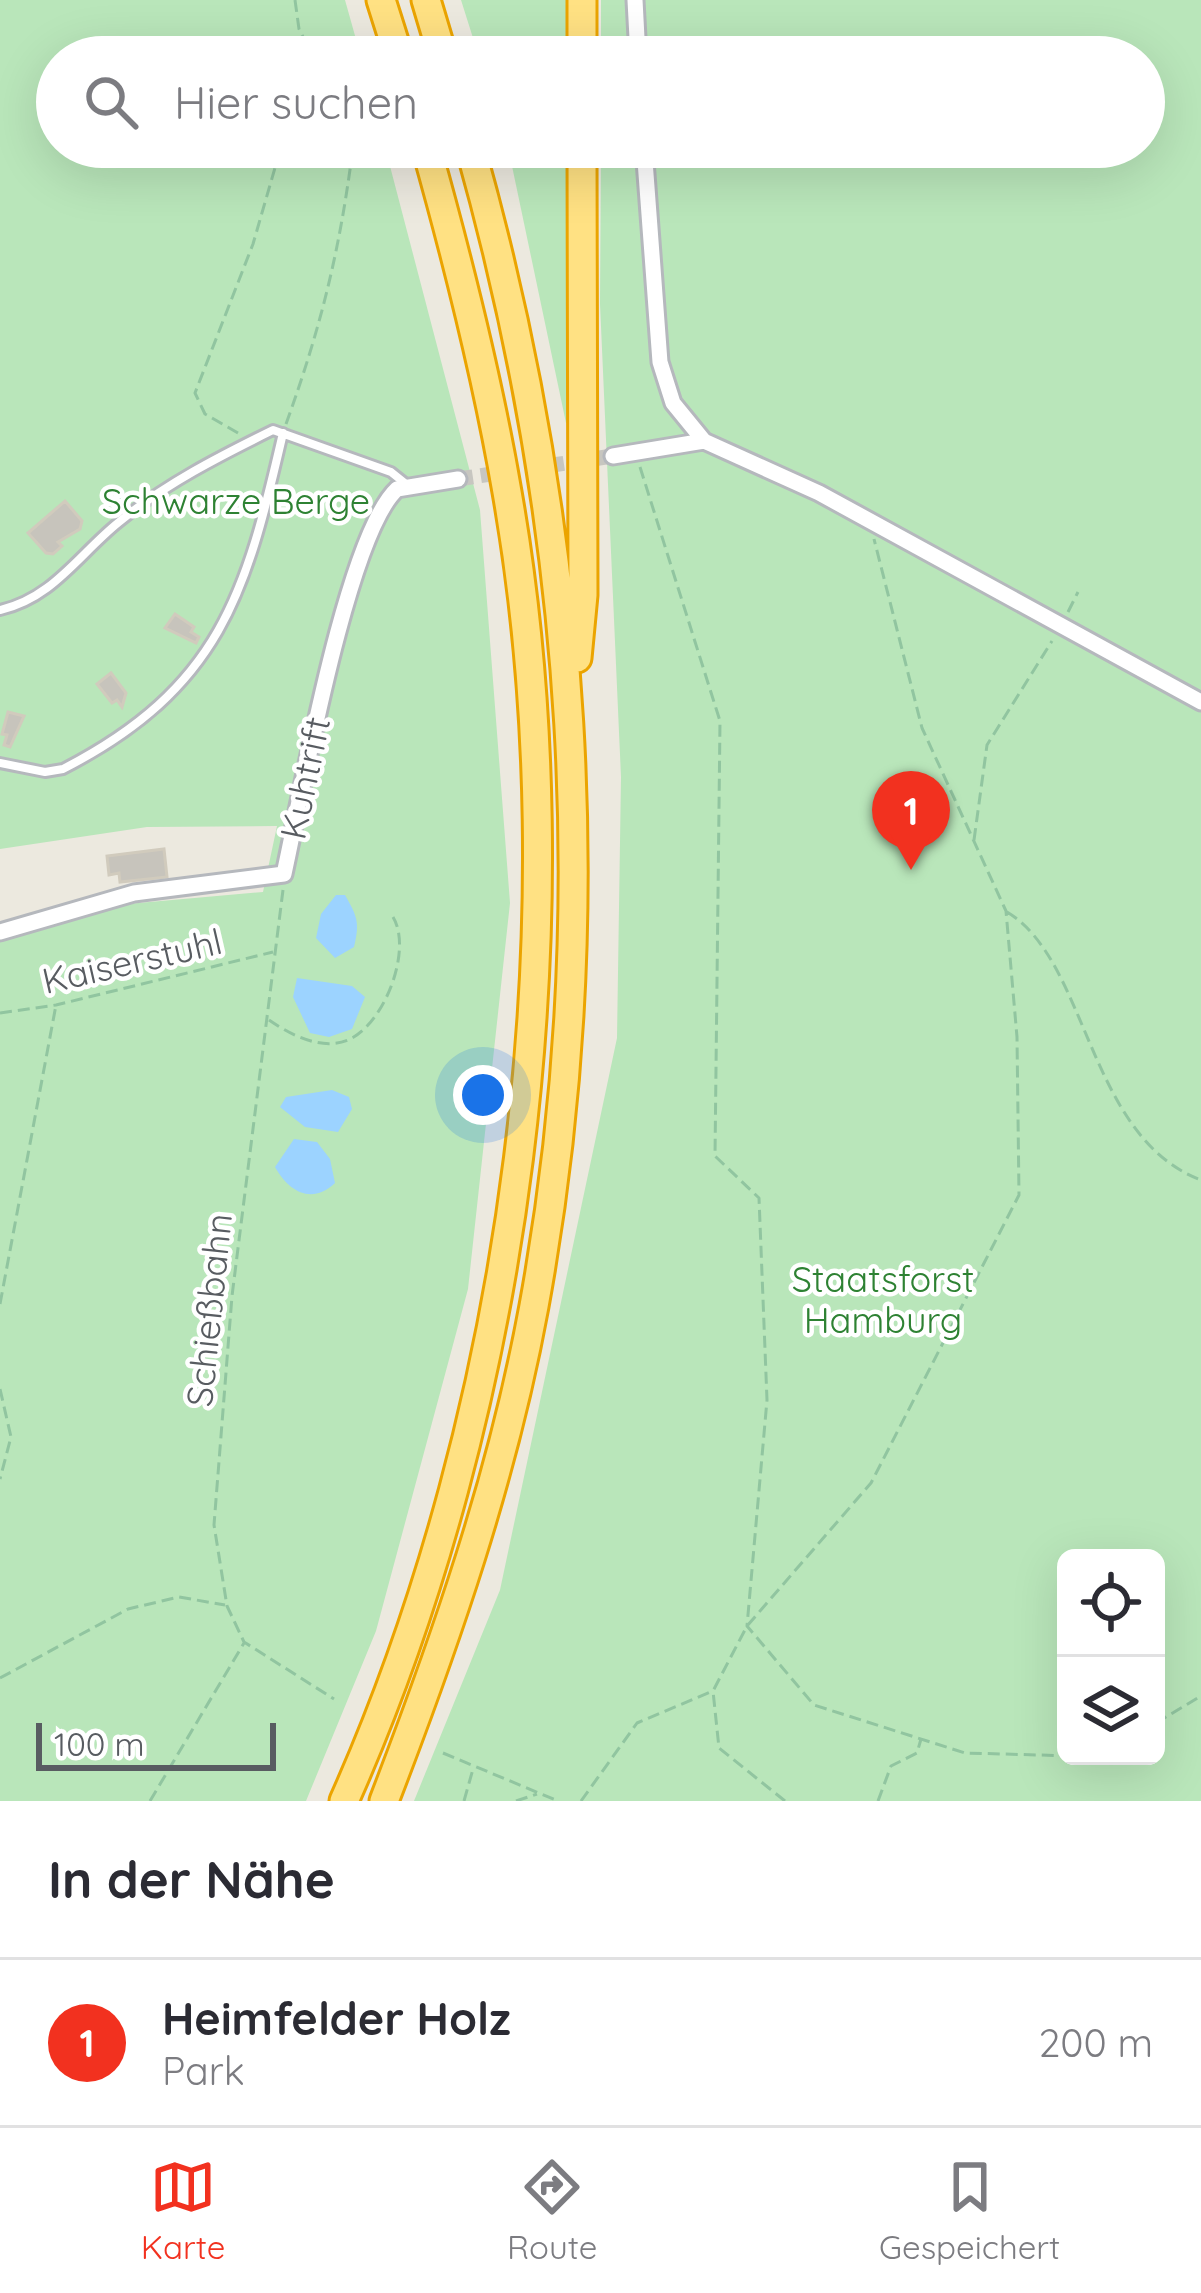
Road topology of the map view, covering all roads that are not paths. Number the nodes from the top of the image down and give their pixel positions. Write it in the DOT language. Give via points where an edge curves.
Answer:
graph roads {
  1 [pos="381,0"];
  2 [pos="426,0"];
  3 [pos="582,0"];
  4 [pos="635,0"];
  5 [pos="392,36"];
  6 [pos="437,36"];
  7 [pos="582,36"];
  8 [pos="637,36"];
  9 [pos="432,168"];
  10 [pos="475,168"];
  11 [pos="582,168"];
  12 [pos="646,168"];
  13 [pos="283,433"];
  14 [pos="704,440"];
  15 [pos="613,457"];
  16 [pos="458,478"];
  17 [pos="407,485"];
  18 [pos="0,610"];
  19 [pos="1201,702"];
  20 [pos="572,716"];
  21 [pos="0,763"];
  22 [pos="0,932"];
  23 [pos="344,1801"];
  24 [pos="384,1801"];
  1 -- 5 [label="highway"];
  2 -- 6 [label="highway"];
  3 -- 7 [label="highway"];
  4 -- 8 [label="street"];
  9 -- 23 [label="highway" via="508,496 532,713 529,1038 500,1280 469,1427 401,1661"];
  10 -- 20 [label="highway" via="544,472"];
  11 -- 20 [label="highway" via="583,595"];
  12 -- 14 [label="street" via="660,362 673,404"];
  13 -- 17 [label="lane"];
  13 -- 18 [label="lane" via="263,435 159,494 47,590"];
  13 -- 21 [label="lane" via="235,608 194,671 63,769"];
  14 -- 15 [label="street"];
  14 -- 19 [label="street"];
  16 -- 17 [label="street"];
  17 -- 22 [label="street, Kuhtrift" via="386,499 368,531 284,874 134,893"];
  20 -- 24 [label="highway" via="573,976 534,1307 479,1528"];
}
